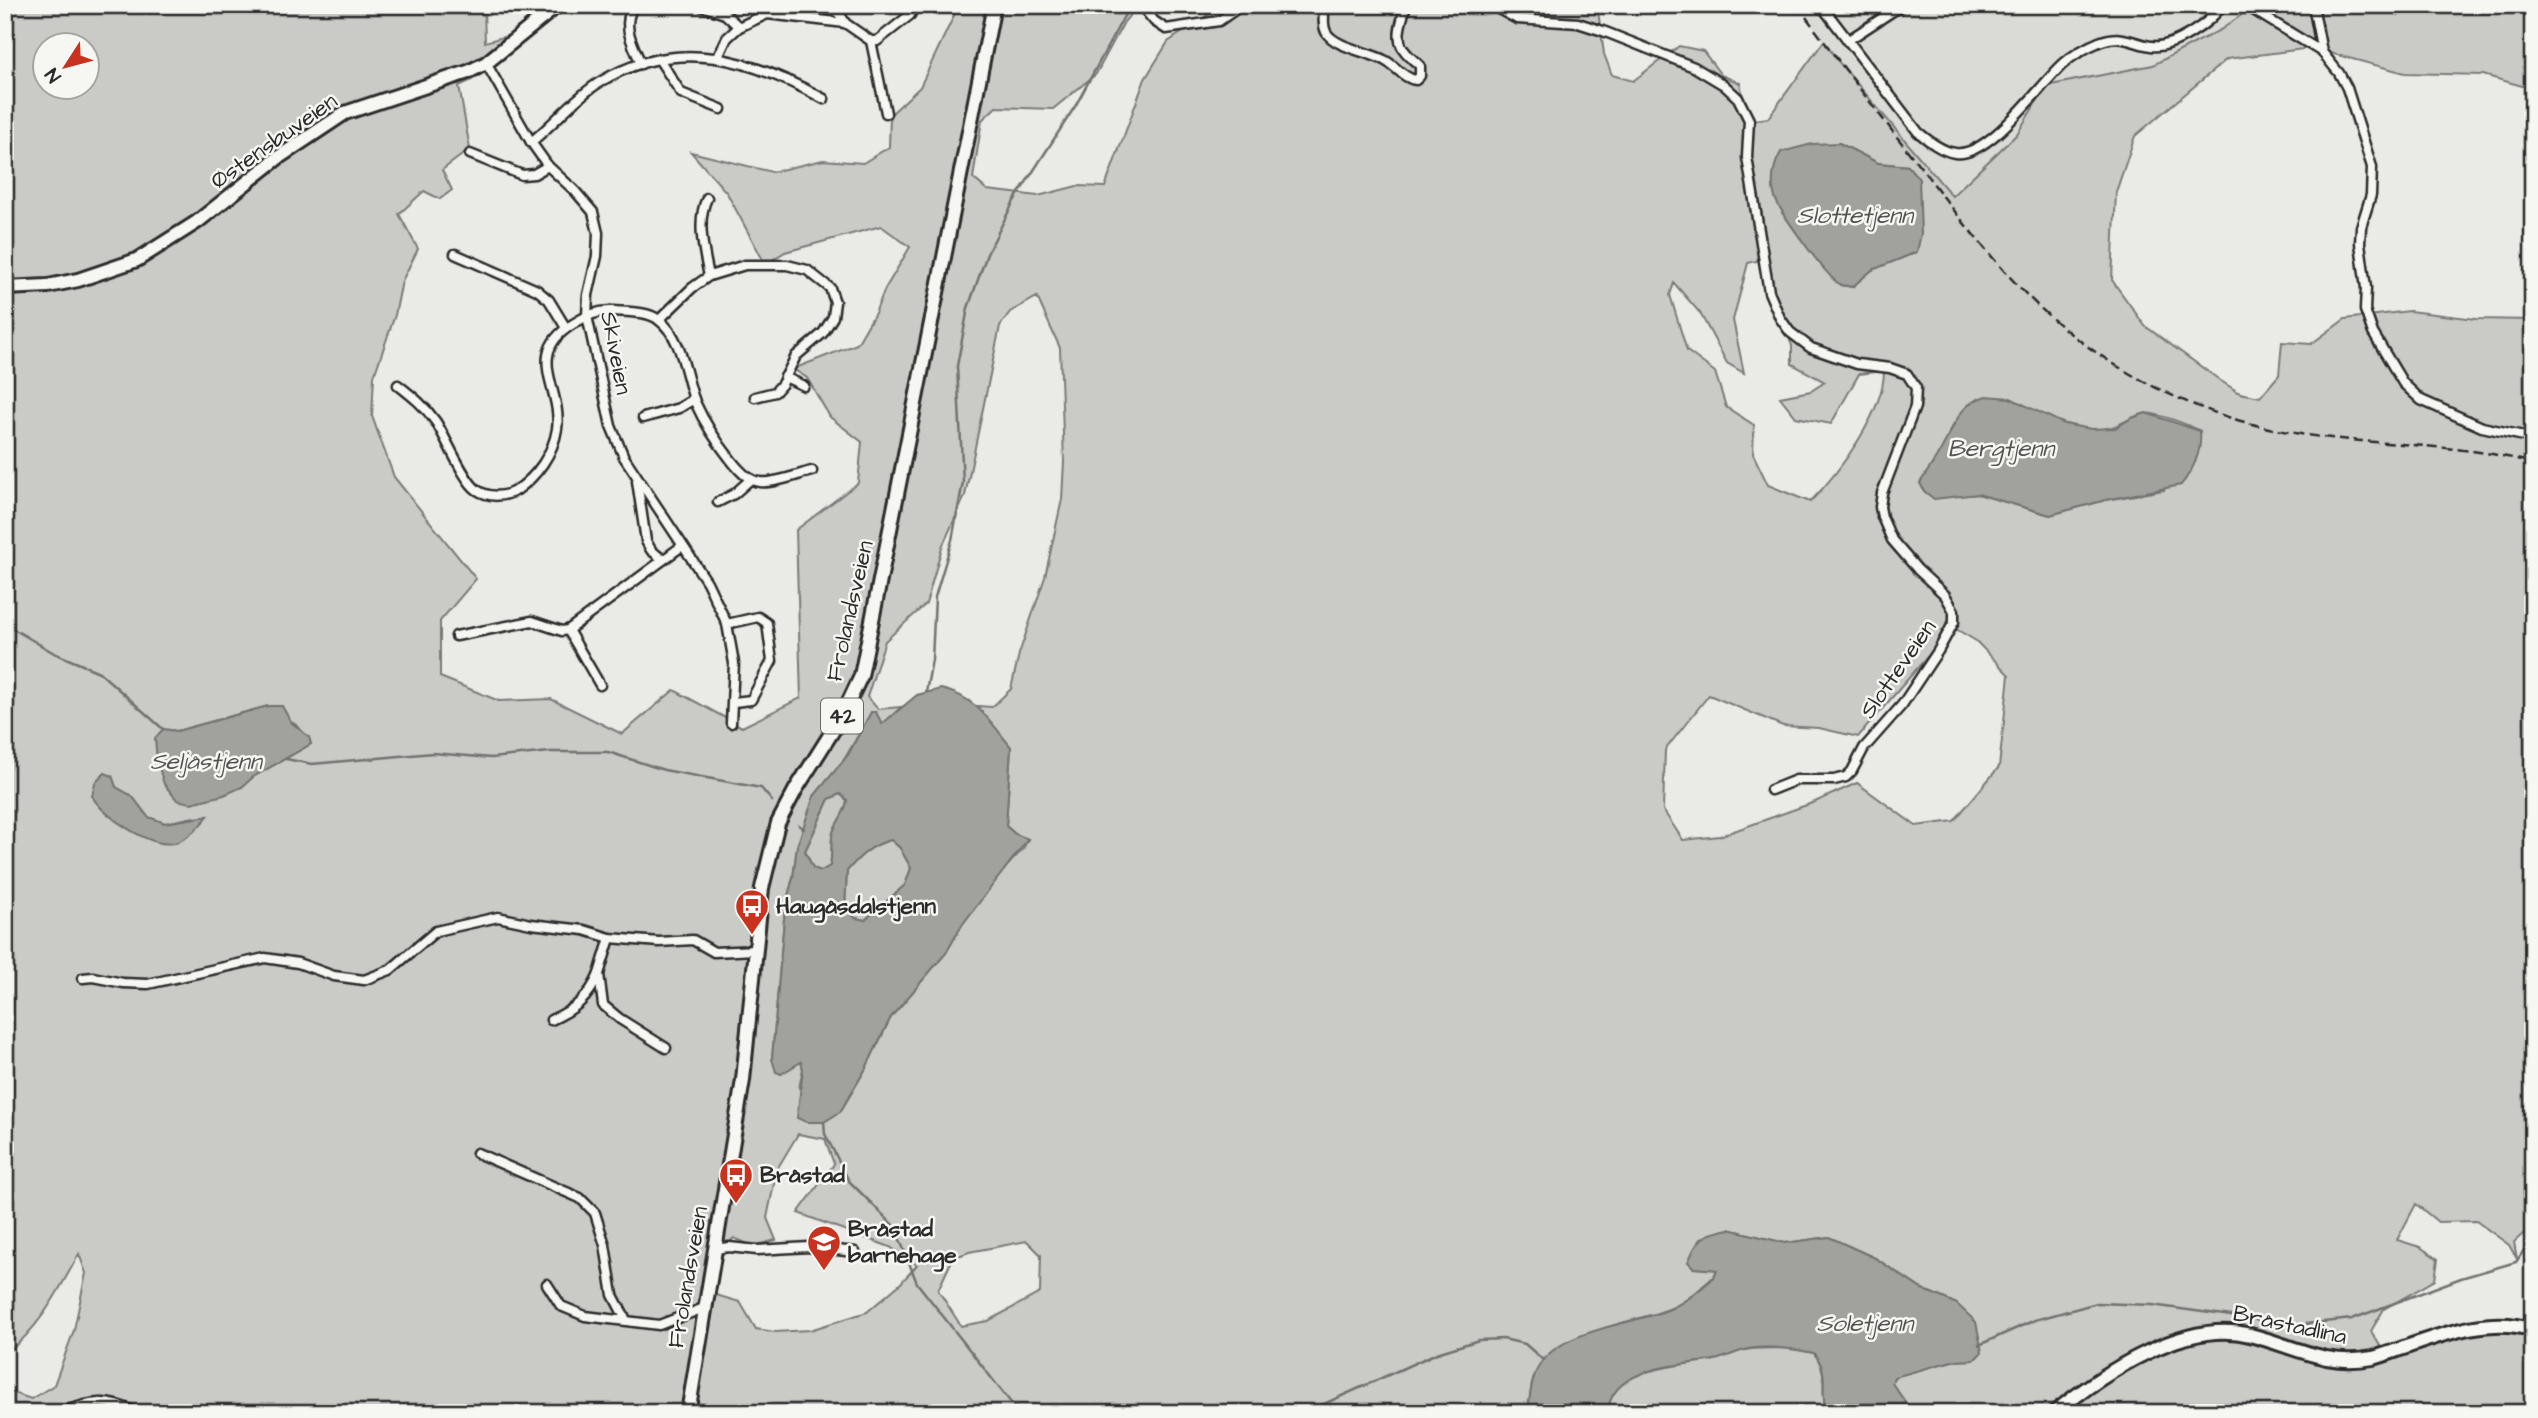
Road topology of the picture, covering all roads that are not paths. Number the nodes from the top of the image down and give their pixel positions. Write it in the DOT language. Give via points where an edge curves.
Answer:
graph roads {
  1 [pos="531,5"];
  2 [pos="558,5"];
  3 [pos="699,5"];
  4 [pos="815,5"];
  5 [pos="915,5"];
  6 [pos="1141,5"];
  7 [pos="1242,5"];
  8 [pos="1325,5"];
  9 [pos="1406,5"];
  10 [pos="1490,5"];
  11 [pos="1821,5"];
  12 [pos="1902,5"];
  13 [pos="2222,5"];
  14 [pos="2245,5"];
  15 [pos="2314,5"];
  16 [pos="634,6"];
  17 [pos="993,7"];
  18 [pos="541,20"];
  19 [pos="845,23"];
  20 [pos="739,27"];
  21 [pos="871,41"];
  22 [pos="1847,41"];
  23 [pos="2322,52"];
  24 [pos="718,57"];
  25 [pos="659,59"];
  26 [pos="486,62"];
  27 [pos="641,64"];
  28 [pos="824,99"];
  29 [pos="721,109"];
  30 [pos="886,113"];
  31 [pos="531,142"];
  32 [pos="470,154"];
  33 [pos="548,166"];
  34 [pos="707,198"];
  35 [pos="455,254"];
  36 [pos="709,276"];
  37 [pos="5,288"];
  38 [pos="587,316"];
  39 [pos="659,320"];
  40 [pos="566,328"];
  41 [pos="785,377"];
  42 [pos="398,385"];
  43 [pos="804,386"];
  44 [pos="755,397"];
  45 [pos="694,399"];
  46 [pos="643,418"];
  47 [pos="2533,438"];
  48 [pos="812,471"];
  49 [pos="637,478"];
  50 [pos="751,480"];
  51 [pos="718,502"];
  52 [pos="682,546"];
  53 [pos="663,560"];
  54 [pos="727,624"];
  55 [pos="568,630"];
  56 [pos="456,636"];
  57 [pos="600,685"];
  58 [pos="734,702"];
  59 [pos="731,723"];
  60 [pos="1771,790"];
  61 [pos="610,938"];
  62 [pos="756,950"];
  63 [pos="599,974"];
  64 [pos="83,978"];
  65 [pos="551,1020"];
  66 [pos="666,1048"];
  67 [pos="477,1153"];
  68 [pos="715,1249"];
  69 [pos="855,1252"];
  70 [pos="547,1284"];
  71 [pos="704,1308"];
  72 [pos="626,1320"];
  73 [pos="2533,1330"];
  74 [pos="61,1413"];
  75 [pos="138,1413"];
  76 [pos="688,1413"];
  77 [pos="2054,1413"];
  1 -- 18 [label="street"];
  2 -- 18 [label="main road, Østensbuveien"];
  3 -- 20 [label="street" via="725,14"];
  4 -- 19 [label="street" via="836,10"];
  5 -- 21 [label="street" via="910,15"];
  6 -- 7 [label="street" via="1166,29 1219,21"];
  8 -- 9 [label="street" via="1326,34 1385,60 1416,80 1420,66 1400,42"];
  10 -- 60 [label="street, Slotteveien" via="1517,19 1578,23 1603,31 1694,67 1724,85 1738,98 1749,120 1747,157 1769,292 1780,318 1811,348 1907,374 1916,388 1915,407 1882,494 1881,517 1892,540 1945,595 1954,622 1902,705 1864,748 1846,777 1796,780"];
  11 -- 22 [label="street"];
  12 -- 22 [label="street"];
  13 -- 22 [label="street" via="2214,16 2164,47 2129,38 2085,48 2009,123 1967,153 1933,145 1918,132"];
  14 -- 23 [label="street"];
  15 -- 23 [label="street"];
  16 -- 27 [label="street" via="627,18 628,29"];
  17 -- 62 [label="main road, Frolandsveien / 42" via="861,676 778,823 762,888"];
  18 -- 26 [label="main road, Østensbuveien"];
  19 -- 20 [label="street" via="766,14"];
  19 -- 21 [label="street"];
  20 -- 24 [label="street" via="727,38"];
  21 -- 30 [label="street"];
  23 -- 47 [label="street" via="2347,88 2372,167 2360,243 2365,310 2373,333 2403,383 2421,400 2482,427"];
  24 -- 25 [label="street" via="702,54"];
  24 -- 28 [label="street" via="770,72"];
  25 -- 27 [label="street"];
  25 -- 29 [label="street" via="681,93"];
  26 -- 31 [label="street, Skiveien"];
  26 -- 37 [label="main road, Østensbuveien" via="345,113 197,222 137,260 78,280"];
  27 -- 31 [label="street" via="583,94"];
  31 -- 33 [label="street, Skiveien"];
  32 -- 33 [label="street" via="522,175"];
  33 -- 38 [label="street, Skiveien" via="593,212 596,223 597,256"];
  34 -- 36 [label="street" via="702,224"];
  35 -- 40 [label="street" via="537,290"];
  36 -- 39 [label="street"];
  36 -- 41 [label="street" via="745,265 787,265 807,270 830,288 835,302 833,317 823,334 796,356"];
  38 -- 39 [label="street" via="603,310"];
  38 -- 40 [label="street"];
  38 -- 49 [label="street, Skiveien" via="611,426"];
  39 -- 45 [label="street" via="679,351"];
  40 -- 42 [label="street" via="548,353 557,428 552,446 528,482 509,495 492,496 476,489 424,405"];
  41 -- 43 [label="street"];
  41 -- 44 [label="street" via="775,391"];
  45 -- 46 [label="street"];
  45 -- 50 [label="street" via="710,434"];
  48 -- 50 [label="street" via="762,483"];
  49 -- 52 [label="street, Skiveien"];
  49 -- 53 [label="street" via="646,541"];
  50 -- 51 [label="street"];
  52 -- 53 [label="street"];
  52 -- 54 [label="street, Skiveien" via="707,582"];
  53 -- 55 [label="street"];
  54 -- 58 [label="street, Skiveien"];
  54 -- 58 [label="street" via="764,618 772,657 751,700"];
  55 -- 56 [label="street" via="533,621"];
  55 -- 57 [label="street"];
  58 -- 59 [label="street, Skiveien"];
  61 -- 62 [label="street" via="693,940 714,952"];
  61 -- 63 [label="street"];
  61 -- 64 [label="street" via="498,917 436,931 390,970 364,980 265,958 148,984"];
  62 -- 68 [label="main road, Frolandsveien / 42" via="743,1080"];
  63 -- 65 [label="street" via="579,1005"];
  63 -- 66 [label="street" via="603,1005"];
  67 -- 72 [label="street" via="580,1198 596,1213 613,1295"];
  68 -- 69 [label="street" via="809,1247"];
  68 -- 71 [label="main road, Frolandsveien / 42"];
  70 -- 72 [label="street" via="561,1306 585,1316"];
  71 -- 72 [label="street" via="659,1325"];
  71 -- 76 [label="main road, Frolandsveien / 42"];
  73 -- 77 [label="main road, Bråstadlina" via="2507,1325 2471,1328 2374,1357 2341,1360 2307,1355 2249,1334 2202,1333 2136,1359"];
  74 -- 75 [label="street" via="100,1402"];
}
